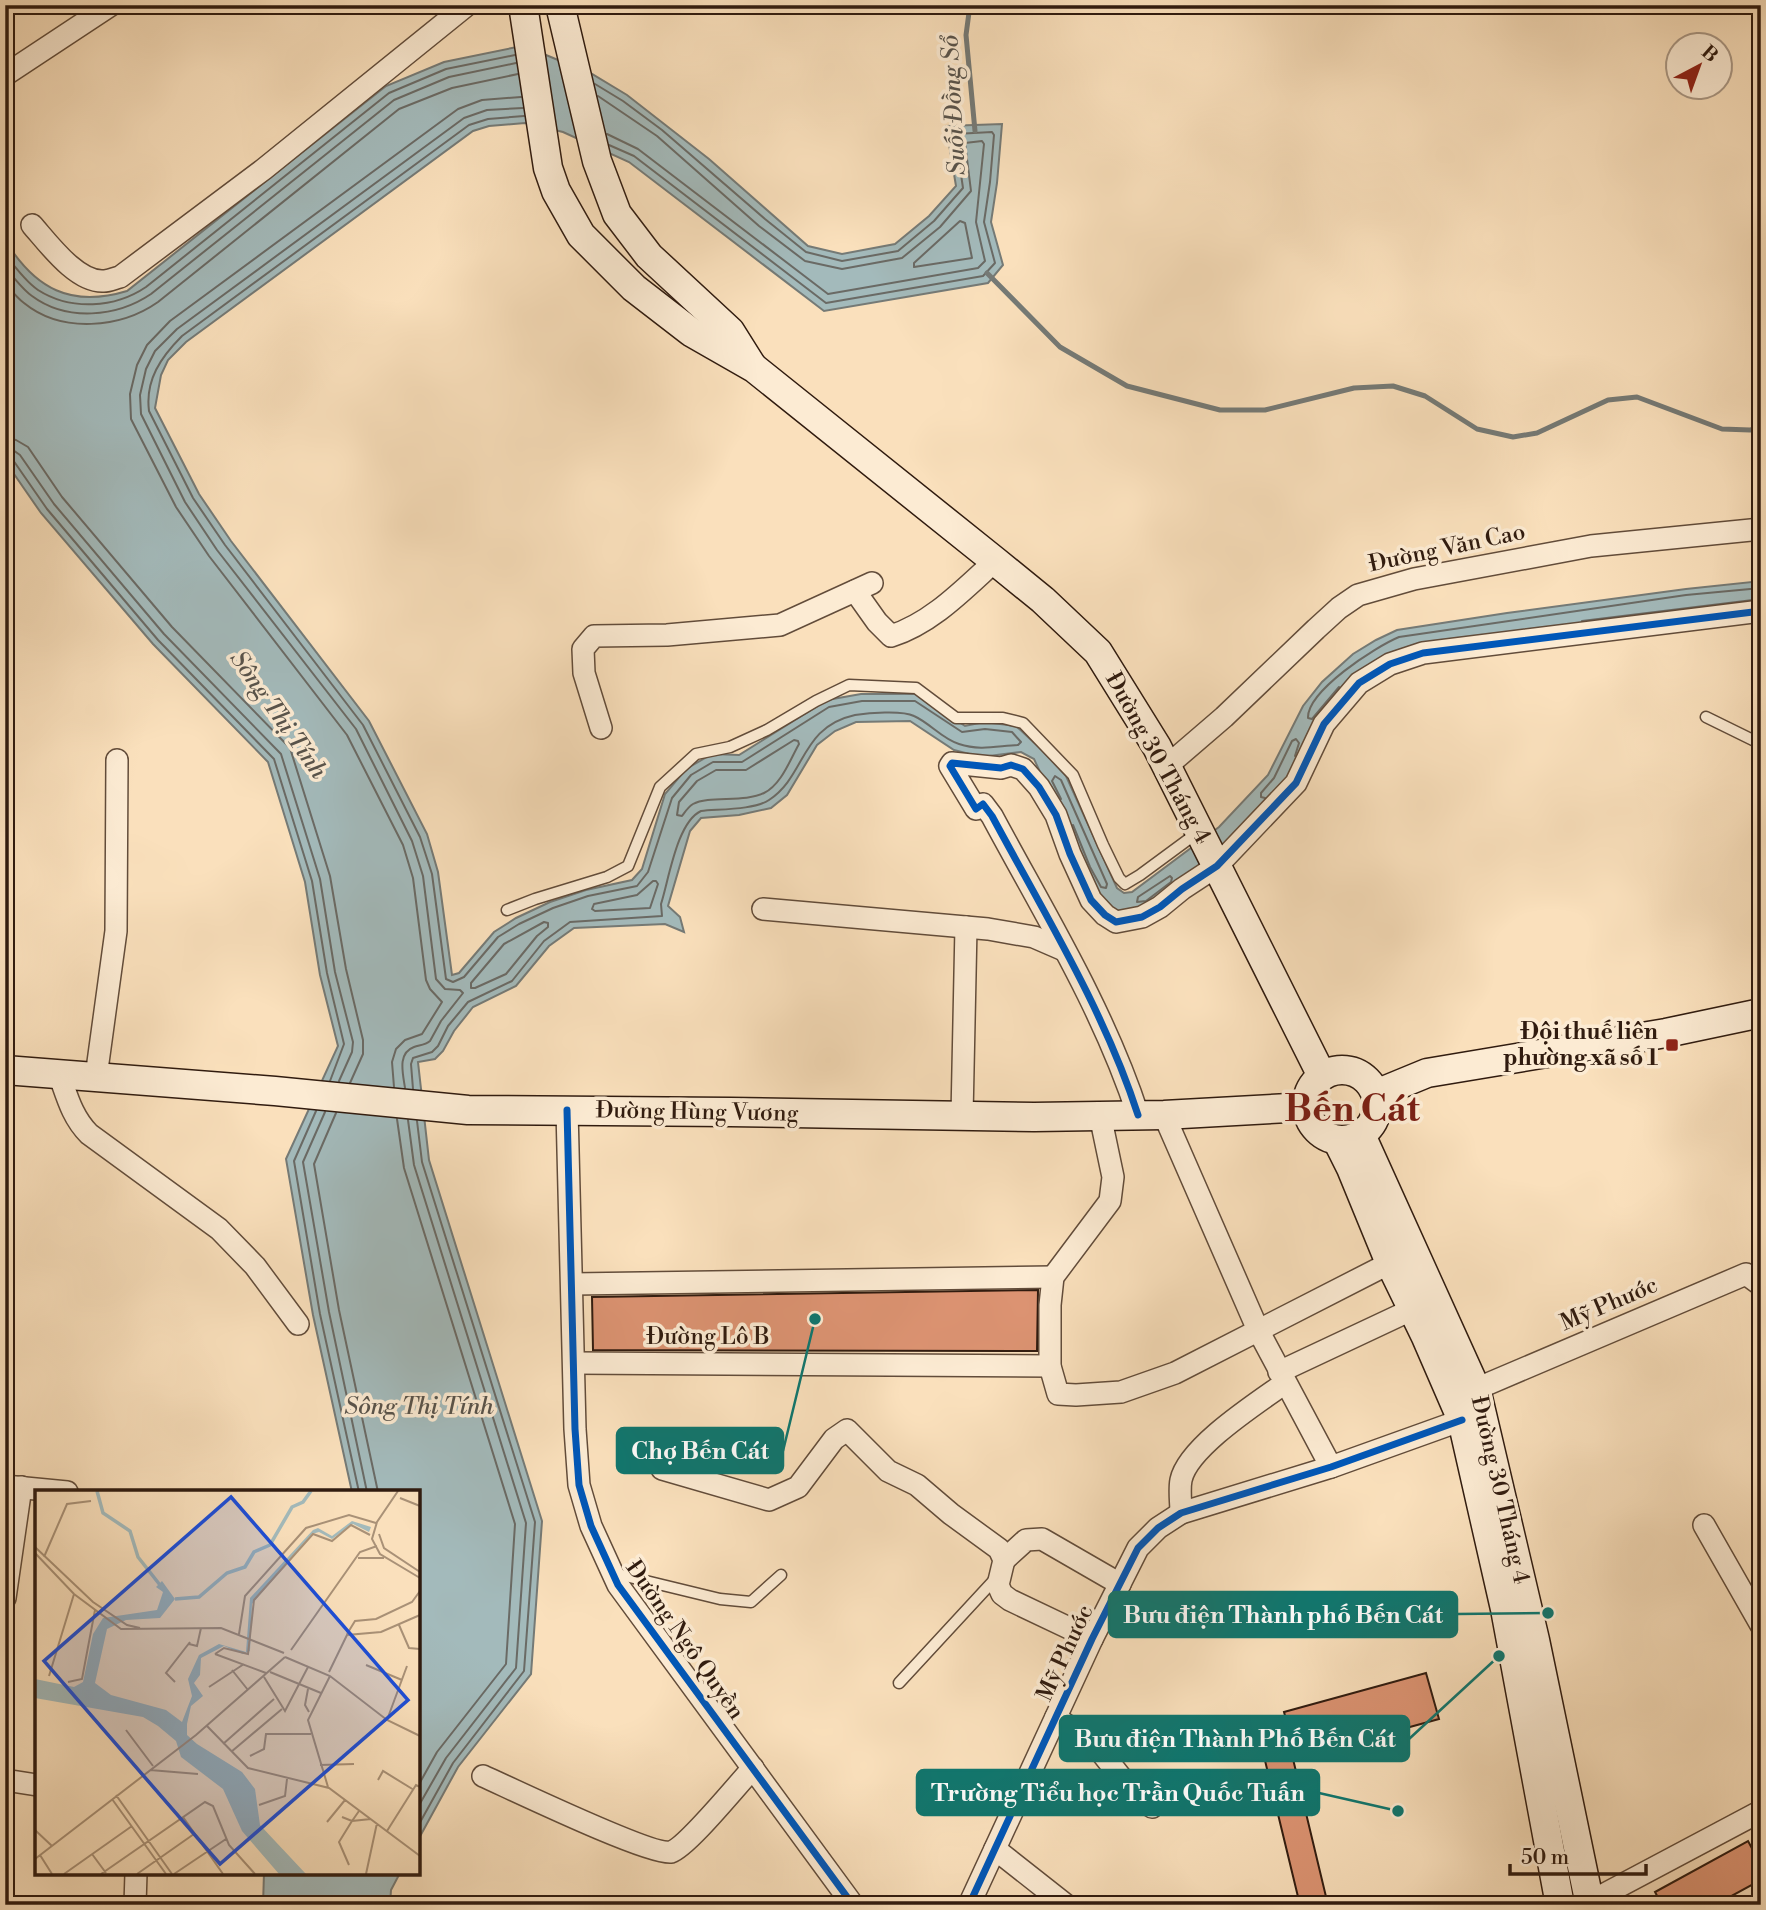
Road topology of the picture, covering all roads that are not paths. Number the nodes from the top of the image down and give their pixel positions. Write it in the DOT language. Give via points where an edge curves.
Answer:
graph roads {
  1 [pos="111,5"];
  2 [pos="467,5"];
  3 [pos="523,5"];
  4 [pos="562,12"];
  5 [pos="5,75"];
  6 [pos="32,225"];
  7 [pos="754,368"];
  8 [pos="1761,529"];
  9 [pos="995,561"];
  10 [pos="1761,611"];
  11 [pos="1706,718"];
  12 [pos="601,728"];
  13 [pos="1761,744"];
  14 [pos="117,760"];
  15 [pos="1167,766"];
  16 [pos="1201,833"];
  17 [pos="1216,864"];
  18 [pos="763,909"];
  19 [pos="508,910"];
  20 [pos="966,927"];
  21 [pos="1063,950"];
  22 [pos="1761,1013"];
  23 [pos="5,1070"];
  24 [pos="59,1074"];
  25 [pos="1322,1076"];
  26 [pos="96,1077"];
  27 [pos="1376,1094"];
  28 [pos="1307,1107"];
  29 [pos="567,1110"];
  30 [pos="1100,1115"];
  31 [pos="1151,1115"];
  32 [pos="962,1116"];
  33 [pos="1349,1138"];
  34 [pos="1371,1186"];
  35 [pos="1390,1263"];
  36 [pos="1756,1276"];
  37 [pos="1053,1278"];
  38 [pos="573,1284"];
  39 [pos="1411,1310"];
  40 [pos="298,1324"];
  41 [pos="1258,1330"];
  42 [pos="575,1363"];
  43 [pos="1050,1366"];
  44 [pos="1282,1378"];
  45 [pos="1476,1389"];
  46 [pos="1462,1420"];
  47 [pos="1331,1467"];
  48 [pos="662,1469"];
  49 [pos="13,1487"];
  50 [pos="45,1490"];
  51 [pos="1181,1513"];
  52 [pos="1704,1525"];
  53 [pos="1002,1566"];
  54 [pos="613,1573"];
  55 [pos="781,1575"];
  56 [pos="1120,1584"];
  57 [pos="5,1598"];
  58 [pos="1516,1607"];
  59 [pos="1761,1625"];
  60 [pos="1092,1639"];
  61 [pos="899,1683"];
  62 [pos="1056,1717"];
  63 [pos="753,1768"];
  64 [pos="483,1776"];
  65 [pos="5,1780"];
  66 [pos="35,1785"];
  67 [pos="1152,1807"];
  68 [pos="1761,1811"];
  69 [pos="995,1849"];
  70 [pos="136,1875"];
  71 [pos="1588,1904"];
  72 [pos="135,1905"];
  73 [pos="853,1905"];
  74 [pos="969,1905"];
  75 [pos="1066,1905"];
  76 [pos="1560,1905"];
  1 -- 5 [label="street"];
  2 -- 6 [label="street" via="264,169 120,277 103,282 84,277 55,253"];
  3 -- 7 [label="main road, Đường 30 Tháng 4" via="546,155 556,191 581,235 634,288 691,332"];
  4 -- 7 [label="main road, Đường 30 Tháng 4" via="608,197 632,236 730,331"];
  7 -- 9 [label="main road, Đường 30 Tháng 4"];
  8 -- 15 [label="street, Đường Văn Cao" via="1591,546 1414,579 1358,595"];
  9 -- 12 [label="street" via="944,606 891,636 877,622 864,587 780,625 594,636 583,649 584,673"];
  9 -- 15 [label="main road, Đường 30 Tháng 4" via="1098,652"];
  10 -- 17 [label="street" via="1423,653 1390,664 1359,683 1341,702 1312,744 1296,783"];
  11 -- 13 [label="lane"];
  14 -- 26 [label="street" via="116,931"];
  15 -- 16 [label="main road, Đường 30 Tháng 4"];
  16 -- 17 [label="main road, Đường 30 Tháng 4"];
  16 -- 19 [label="lane" via="1125,884 1073,775 1023,723 956,718 916,688 849,685 742,742 696,754 660,787 628,866"];
  17 -- 21 [label="street" via="1160,907 1142,917 1116,922 1091,900 1056,815 1023,769 952,763 975,809 983,804 992,816"];
  17 -- 25 [label="main road, Đường 30 Tháng 4"];
  18 -- 20 [label="street"];
  20 -- 21 [label="street" via="1034,937"];
  20 -- 32 [label="street"];
  21 -- 31 [label="street"];
  22 -- 27 [label="main road" via="1427,1073"];
  23 -- 24 [label="main road, Đường Hùng Vương"];
  24 -- 26 [label="main road, Đường Hùng Vương"];
  24 -- 40 [label="street" via="80,1125 219,1229 255,1266"];
  25 -- 27 [label="main road" via="1332,1071 1354,1072"];
  25 -- 28 [label="main road" via="1313,1084"];
  26 -- 29 [label="main road, Đường Hùng Vương" via="468,1110"];
  27 -- 33 [label="main road" via="1376,1118 1370,1128"];
  28 -- 31 [label="main road, Đường Hùng Vương"];
  28 -- 33 [label="main road" via="1316,1129 1326,1137"];
  29 -- 32 [label="main road, Đường Hùng Vương"];
  29 -- 38 [label="street, Đường Ngô Quyền"];
  30 -- 31 [label="main road, Đường Hùng Vương"];
  30 -- 32 [label="main road, Đường Hùng Vương"];
  30 -- 37 [label="street" via="1113,1177 1110,1201"];
  31 -- 41 [label="street"];
  33 -- 34 [label="main road, Đường 30 Tháng 4"];
  34 -- 35 [label="main road, Đường 30 Tháng 4"];
  34 -- 45 [label="main road, Đường 30 Tháng 4"];
  35 -- 39 [label="main road, Đường 30 Tháng 4"];
  35 -- 41 [label="street"];
  36 -- 45 [label="street, Mỹ Phước"];
  37 -- 38 [label="street"];
  37 -- 43 [label="street"];
  38 -- 42 [label="street, Đường Ngô Quyền"];
  39 -- 44 [label="street"];
  39 -- 46 [label="main road, Đường 30 Tháng 4"];
  41 -- 43 [label="street" via="1175,1373 1121,1392 1058,1394"];
  41 -- 44 [label="street"];
  42 -- 43 [label="street, Đường Lô B"];
  42 -- 54 [label="street, Đường Ngô Quyền" via="579,1485 591,1527"];
  44 -- 47 [label="street"];
  44 -- 51 [label="street" via="1195,1455 1181,1479"];
  45 -- 46 [label="main road"];
  45 -- 58 [label="main road, Đường 30 Tháng 4"];
  46 -- 47 [label="street, Mỹ Phước"];
  46 -- 58 [label="main road, Đường 30 Tháng 4"];
  47 -- 51 [label="street, Mỹ Phước"];
  48 -- 53 [label="street" via="769,1500 798,1487 834,1439 848,1430 888,1471 916,1485 999,1549"];
  49 -- 50 [label="street"];
  49 -- 57 [label="street"];
  51 -- 56 [label="street, Mỹ Phước" via="1138,1549"];
  52 -- 59 [label="street"];
  53 -- 56 [label="street" via="1026,1540 1042,1539"];
  53 -- 60 [label="street" via="999,1590 1010,1600"];
  53 -- 61 [label="lane"];
  54 -- 55 [label="lane" via="751,1602"];
  54 -- 63 [label="street, Đường Ngô Quyền"];
  56 -- 60 [label="street, Mỹ Phước"];
  58 -- 71 [label="main road, Đường 30 Tháng 4"];
  58 -- 76 [label="main road, Đường 30 Tháng 4"];
  60 -- 62 [label="street, Mỹ Phước"];
  62 -- 67 [label="street" via="1101,1752"];
  62 -- 69 [label="street, Mỹ Phước"];
  63 -- 64 [label="street" via="685,1842 670,1852 600,1829"];
  63 -- 73 [label="street, Đường Ngô Quyền"];
  65 -- 66 [label="street"];
  68 -- 71 [label="street"];
  69 -- 74 [label="street, Mỹ Phước"];
  69 -- 75 [label="street"];
  70 -- 72 [label="street"];
}
